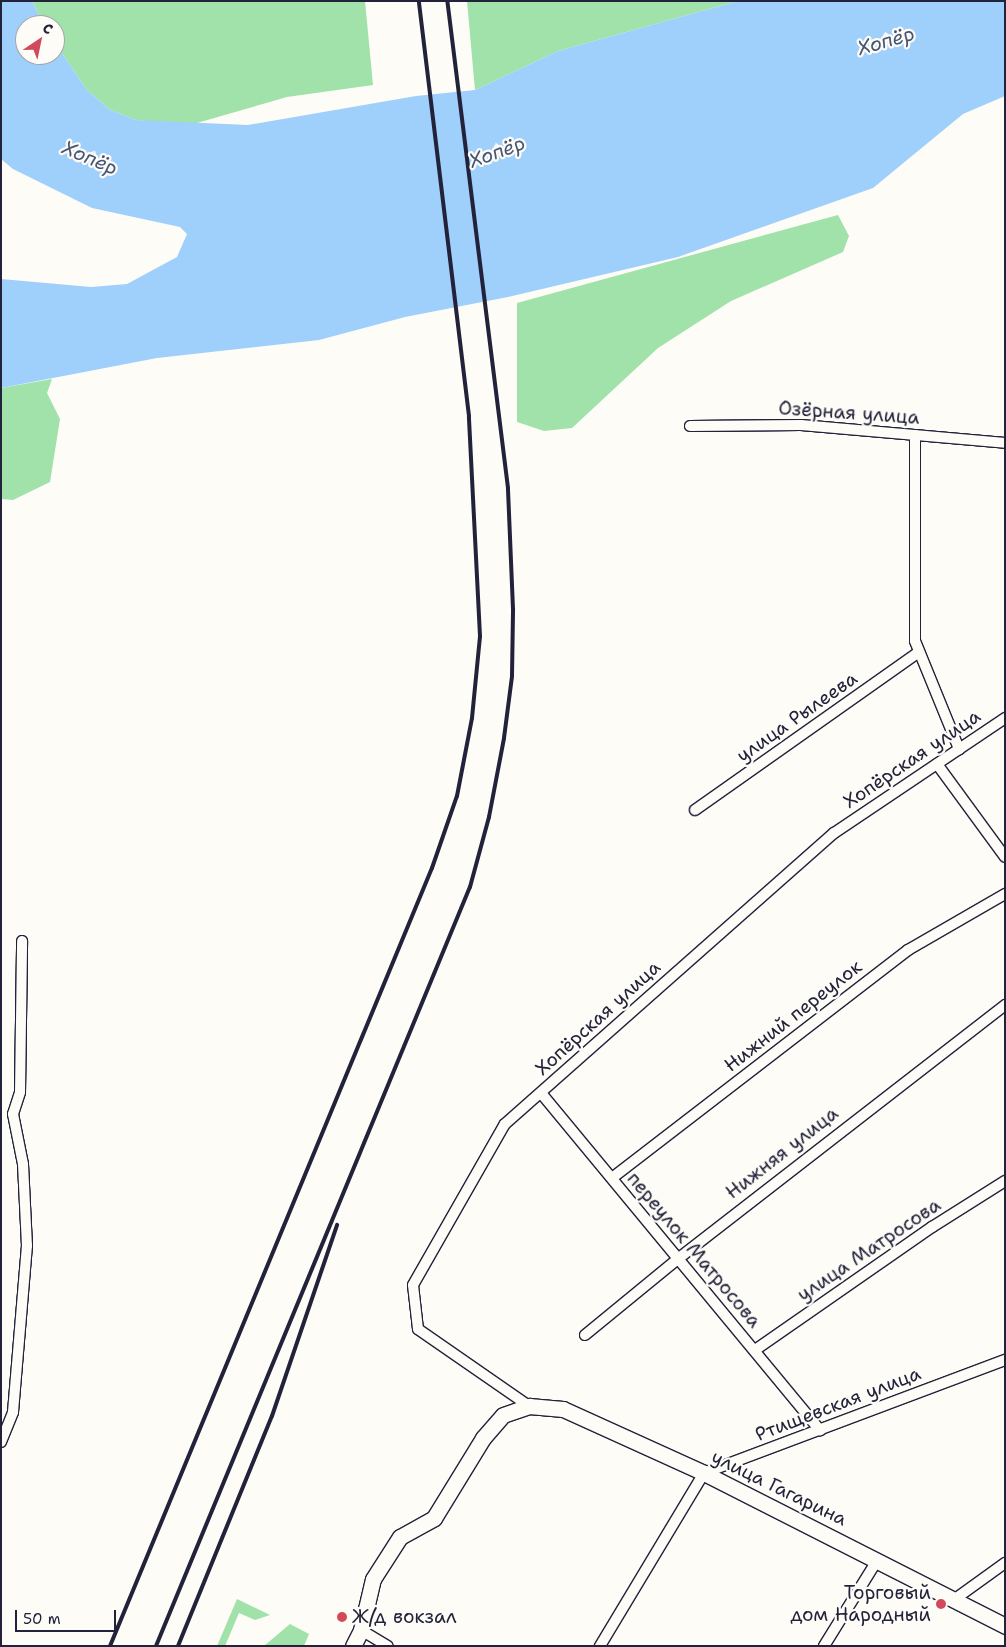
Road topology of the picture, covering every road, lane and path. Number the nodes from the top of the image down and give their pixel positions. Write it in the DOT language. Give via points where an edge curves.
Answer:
graph roads {
  1 [pos="690,426"];
  2 [pos="916,435"];
  3 [pos="1005,444"];
  4 [pos="920,652"];
  5 [pos="1005,718"];
  6 [pos="959,750"];
  7 [pos="937,764"];
  8 [pos="694,810"];
  9 [pos="1001,842"];
  10 [pos="1005,857"];
  11 [pos="1005,894"];
  12 [pos="22,942"];
  13 [pos="1005,1005"];
  14 [pos="540,1093"];
  15 [pos="612,1178"];
  16 [pos="1005,1180"];
  17 [pos="679,1258"];
  18 [pos="586,1335"];
  19 [pos="755,1350"];
  20 [pos="1005,1360"];
  21 [pos="529,1406"];
  22 [pos="820,1430"];
  23 [pos="1,1442"];
  24 [pos="704,1473"];
  25 [pos="878,1559"];
  26 [pos="1005,1563"];
  27 [pos="955,1599"];
  28 [pos="1005,1626"];
  29 [pos="361,1630"];
  30 [pos="353,1646"];
  31 [pos="388,1646"];
  32 [pos="600,1646"];
  33 [pos="824,1646"];
  1 -- 2 [label="street, Озёрная улица" via="801,425"];
  2 -- 3 [label="street, Озёрная улица"];
  2 -- 4 [label="street" via="915,640"];
  4 -- 6 [label="street"];
  4 -- 8 [label="street, улица Рылеева"];
  5 -- 6 [label="street, Хопёрская улица"];
  6 -- 7 [label="street, Хопёрская улица"];
  7 -- 9 [label="street"];
  7 -- 14 [label="street, Хопёрская улица" via="834,833"];
  9 -- 10 [label="street"];
  11 -- 15 [label="street, Нижний переулок" via="908,950"];
  12 -- 23 [label="street" via="20,1092 13,1114 23,1164 27,1246 13,1412"];
  13 -- 17 [label="street, Нижняя улица"];
  14 -- 15 [label="street, переулок Матросова"];
  14 -- 21 [label="street, Хопёрская улица" via="505,1124 413,1285 418,1329"];
  15 -- 17 [label="street, переулок Матросова"];
  16 -- 19 [label="street, улица Матросова"];
  17 -- 18 [label="street, Нижняя улица"];
  17 -- 19 [label="street, переулок Матросова"];
  19 -- 22 [label="street, переулок Матросова"];
  20 -- 22 [label="street, Ртищевская улица"];
  21 -- 24 [label="street, улица Гагарина" via="563,1409"];
  21 -- 29 [label="street" via="503,1415 483,1438 434,1518 400,1537 373,1579"];
  22 -- 24 [label="street, Ртищевская улица"];
  24 -- 25 [label="street, улица Гагарина"];
  24 -- 32 [label="street"];
  25 -- 27 [label="street, улица Гагарина"];
  25 -- 33 [label="street"];
  26 -- 27 [label="street"];
  27 -- 28 [label="street, улица Гагарина"];
  29 -- 30 [label="street"];
  29 -- 31 [label="street"];
}
